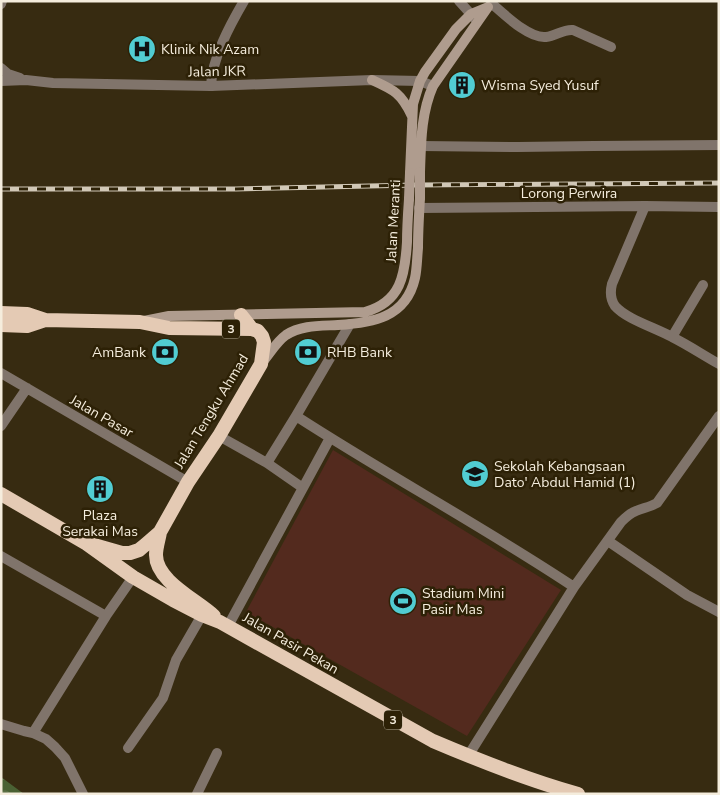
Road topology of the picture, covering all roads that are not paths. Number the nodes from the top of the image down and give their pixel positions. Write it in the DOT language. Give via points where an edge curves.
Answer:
graph roads {
  1 [pos="244,1"];
  2 [pos="459,1"];
  3 [pos="490,4"];
  4 [pos="475,18"];
  5 [pos="611,47"];
  6 [pos="1,68"];
  7 [pos="26,80"];
  8 [pos="372,80"];
  9 [pos="1,81"];
  10 [pos="420,82"];
  11 [pos="211,86"];
  12 [pos="433,86"];
  13 [pos="412,117"];
  14 [pos="719,145"];
  15 [pos="421,146"];
  16 [pos="415,173"];
  17 [pos="419,203"];
  18 [pos="645,206"];
  19 [pos="719,207"];
  20 [pos="703,286"];
  21 [pos="397,290"];
  22 [pos="409,296"];
  23 [pos="1,313"];
  24 [pos="241,315"];
  25 [pos="45,320"];
  26 [pos="140,322"];
  27 [pos="350,324"];
  28 [pos="1,325"];
  29 [pos="252,329"];
  30 [pos="672,337"];
  31 [pos="261,364"];
  32 [pos="719,364"];
  33 [pos="1,373"];
  34 [pos="27,388"];
  35 [pos="296,416"];
  36 [pos="719,416"];
  37 [pos="1,426"];
  38 [pos="219,436"];
  39 [pos="330,438"];
  40 [pos="266,463"];
  41 [pos="188,482"];
  42 [pos="303,488"];
  43 [pos="1,494"];
  44 [pos="160,532"];
  45 [pos="608,541"];
  46 [pos="87,544"];
  47 [pos="1,556"];
  48 [pos="133,577"];
  49 [pos="574,587"];
  50 [pos="719,612"];
  51 [pos="202,615"];
  52 [pos="106,616"];
  53 [pos="224,624"];
  54 [pos="1,724"];
  55 [pos="33,733"];
  56 [pos="128,748"];
  57 [pos="217,753"];
  58 [pos="468,756"];
  59 [pos="83,794"];
  60 [pos="197,794"];
  61 [pos="578,794"];
  1 -- 11 [label="street" via="214,65"];
  2 -- 4 [label="street"];
  3 -- 4 [label="main road, Jalan Meranti"];
  3 -- 5 [label="street" via="534,36 544,38 568,30"];
  4 -- 10 [label="main road, Jalan Meranti" via="456,28"];
  4 -- 12 [label="main road, Jalan Meranti"];
  6 -- 7 [label="street"];
  7 -- 9 [label="street, Jalan JKR"];
  7 -- 11 [label="street, Jalan JKR"];
  8 -- 10 [label="street, Jalan JKR"];
  8 -- 11 [label="street, Jalan JKR"];
  8 -- 13 [label="main road" via="401,97"];
  10 -- 12 [label="street, Jalan JKR"];
  10 -- 13 [label="main road, Jalan Meranti"];
  12 -- 15 [label="main road, Jalan Meranti" via="425,108"];
  13 -- 16 [label="main road, Jalan Meranti"];
  14 -- 15 [label="street"];
  15 -- 16 [label="main road, Jalan Meranti"];
  16 -- 17 [label="main road, Jalan Meranti, bridge"];
  16 -- 21 [label="main road, Jalan Meranti, bridge" via="409,199 406,261"];
  17 -- 18 [label="street, Lorong Perwira"];
  17 -- 22 [label="main road, Jalan Meranti" via="415,278"];
  18 -- 19 [label="street, Lorong Perwira"];
  18 -- 30 [label="street" via="610,292 616,307 625,314"];
  20 -- 30 [label="street"];
  21 -- 22 [label="main road"];
  21 -- 24 [label="main road, Jalan Meranti" via="383,305 365,312"];
  22 -- 27 [label="main road" via="383,318"];
  23 -- 25 [label="highway, 3" via="28,314"];
  24 -- 26 [label="main road, Jalan Meranti" via="169,316"];
  24 -- 29 [label="highway"];
  25 -- 26 [label="highway, 3"];
  25 -- 28 [label="highway, 3" via="27,326"];
  26 -- 29 [label="highway, 3" via="169,328"];
  27 -- 31 [label="main road" via="308,327 286,335"];
  27 -- 35 [label="street"];
  29 -- 31 [label="highway, Jalan Tengku Ahmad / 3" via="258,331 264,342"];
  30 -- 32 [label="street"];
  31 -- 38 [label="highway, Jalan Tengku Ahmad / 3"];
  33 -- 34 [label="street, Jalan Pasar"];
  34 -- 37 [label="street"];
  34 -- 41 [label="street, Jalan Pasar"];
  35 -- 39 [label="street"];
  35 -- 40 [label="street"];
  36 -- 45 [label="street" via="657,503 628,516"];
  38 -- 40 [label="street"];
  38 -- 41 [label="highway, Jalan Tengku Ahmad / 3"];
  39 -- 42 [label="street"];
  39 -- 49 [label="street"];
  40 -- 42 [label="street"];
  41 -- 44 [label="highway, Jalan Tengku Ahmad / 3"];
  42 -- 53 [label="street"];
  43 -- 46 [label="highway, Jalan Pasir Pekan / 3"];
  44 -- 46 [label="highway, 3" via="139,550 130,553"];
  44 -- 53 [label="highway, 3" via="156,556 167,579"];
  45 -- 49 [label="street"];
  45 -- 50 [label="street" via="687,595"];
  46 -- 48 [label="highway, Jalan Pasir Pekan / 3"];
  47 -- 52 [label="street"];
  48 -- 51 [label="highway, Jalan Pasir Pekan / 3"];
  48 -- 52 [label="street"];
  49 -- 58 [label="street"];
  51 -- 53 [label="highway, Jalan Pasir Pekan / 3"];
  51 -- 56 [label="street" via="176,660 163,698"];
  52 -- 55 [label="street"];
  53 -- 58 [label="highway, Jalan Pasir Pekan / 3" via="433,741"];
  54 -- 55 [label="street"];
  55 -- 59 [label="street" via="46,739 65,758"];
  57 -- 60 [label="street"];
  58 -- 61 [label="highway, Jalan Pasir Pekan / 3"];
}
